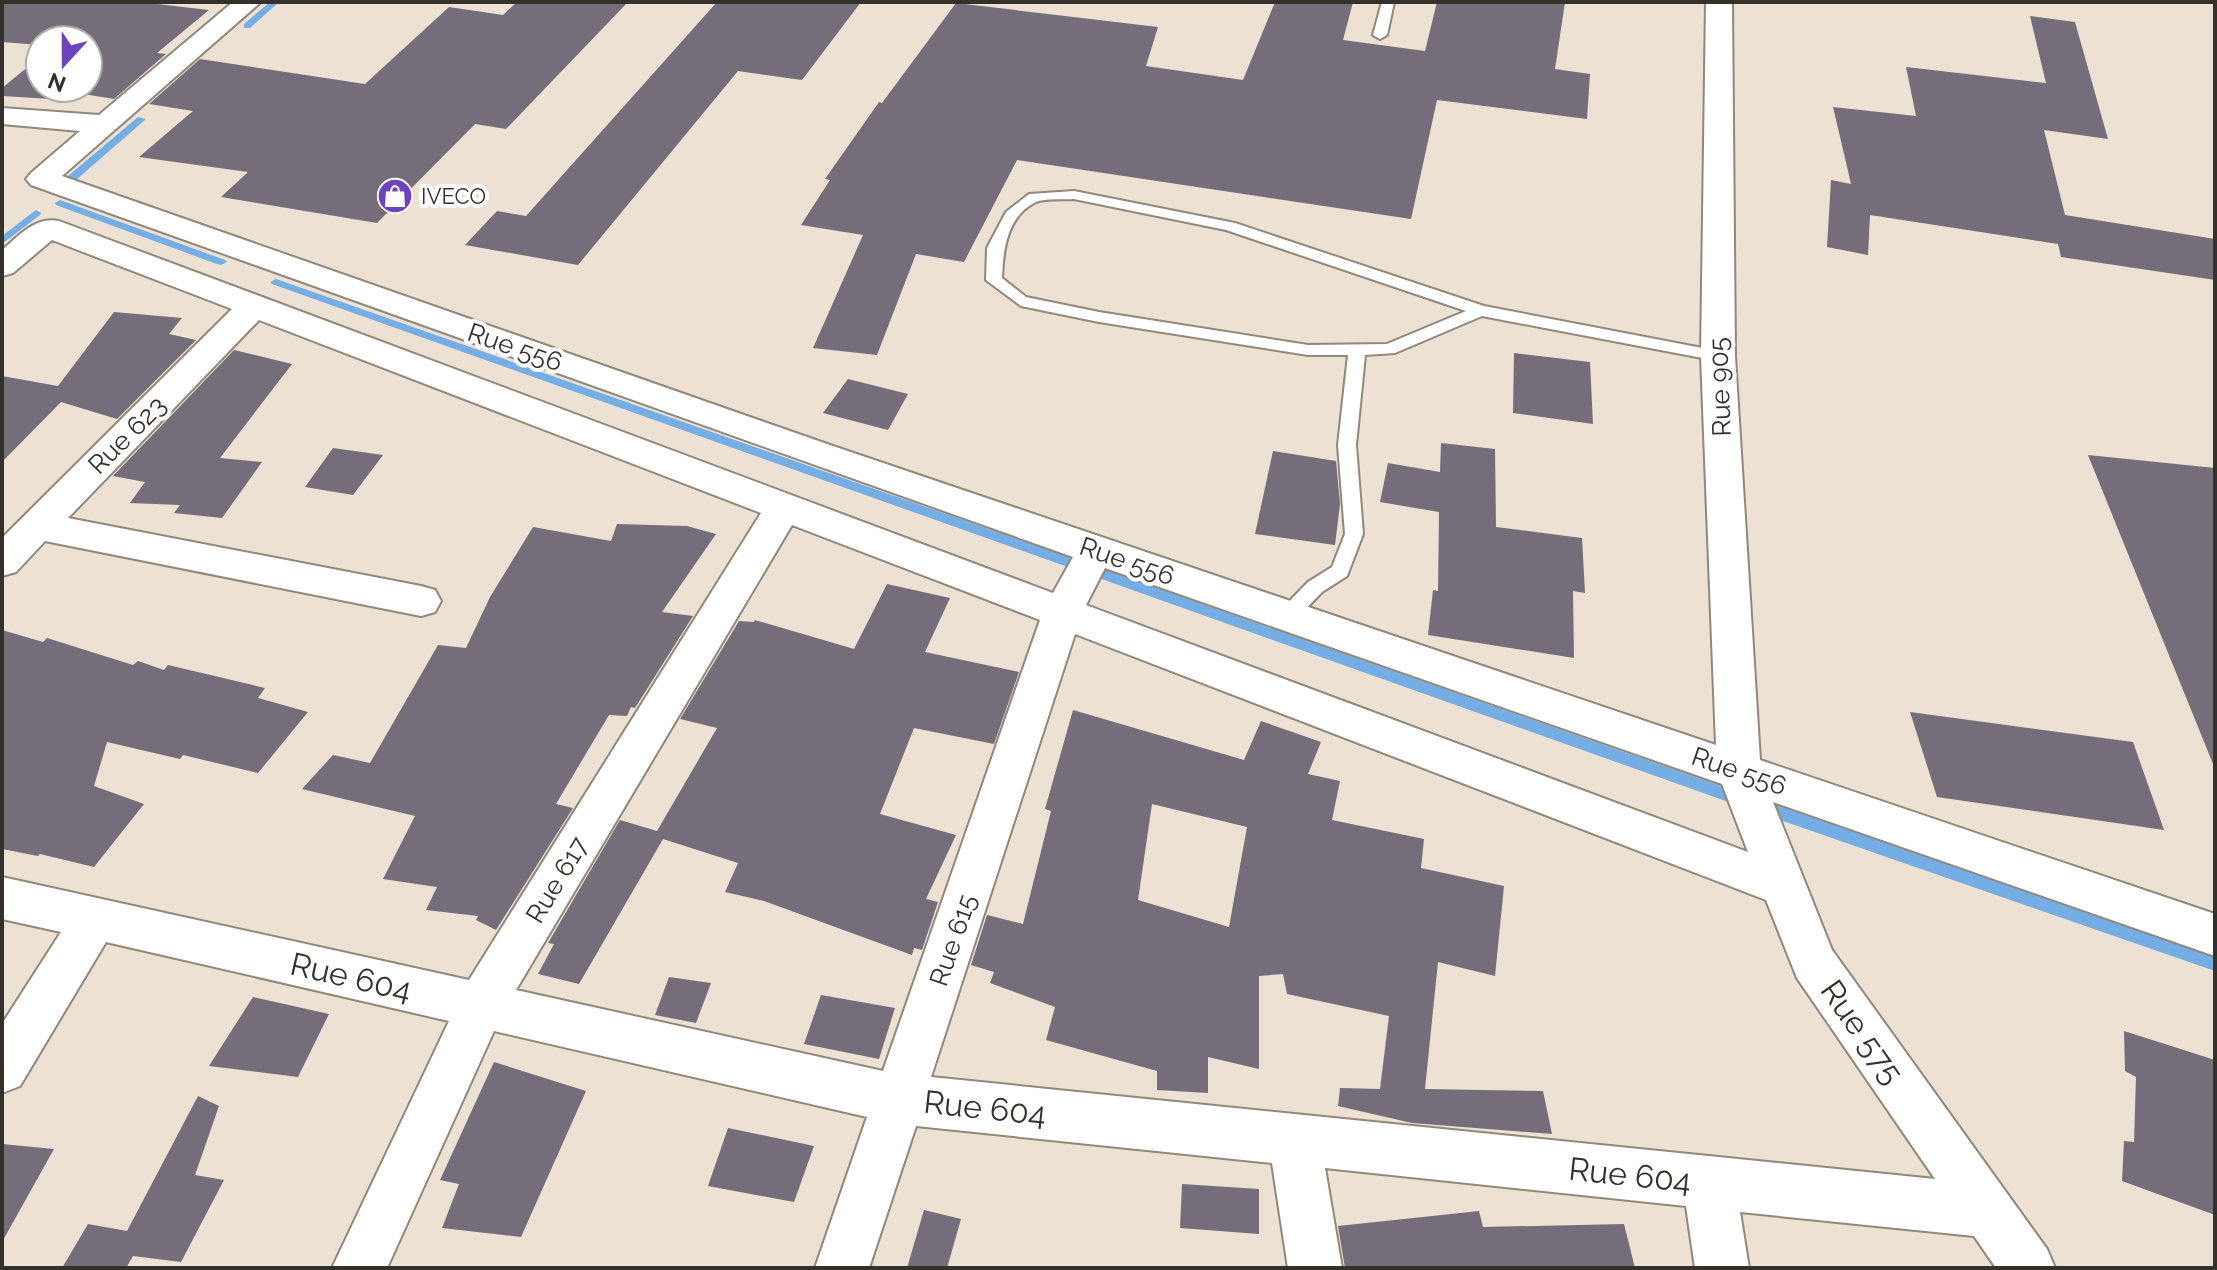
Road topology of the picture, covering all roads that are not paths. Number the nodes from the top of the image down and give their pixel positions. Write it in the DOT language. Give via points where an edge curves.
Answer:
graph roads {
  1 [pos="248,2"];
  2 [pos="1388,2"];
  3 [pos="1719,2"];
  4 [pos="1380,35"];
  5 [pos="2,116"];
  6 [pos="104,124"];
  7 [pos="267,259"];
  8 [pos="2,266"];
  9 [pos="236,301"];
  10 [pos="1481,311"];
  11 [pos="1357,350"];
  12 [pos="1718,356"];
  13 [pos="783,508"];
  14 [pos="37,526"];
  15 [pos="2,562"];
  16 [pos="1082,577"];
  17 [pos="421,601"];
  18 [pos="1287,616"];
  19 [pos="1749,797"];
  20 [pos="1784,886"];
  21 [pos="2,898"];
  22 [pos="95,919"];
  23 [pos="2215,935"];
  24 [pos="481,1005"];
  25 [pos="2,1069"];
  26 [pos="899,1099"];
  27 [pos="1294,1141"];
  28 [pos="1709,1183"];
  29 [pos="1986,1211"];
  30 [pos="359,1268"];
  31 [pos="842,1268"];
  32 [pos="1315,1268"];
  33 [pos="1722,1268"];
  34 [pos="2028,1268"];
  1 -- 6 [label="street"];
  2 -- 4 [label="lane"];
  3 -- 12 [label="street, Rue 905"];
  5 -- 6 [label="street"];
  6 -- 7 [label="street, Rue 556" via="41,179"];
  7 -- 9 [label="street, Rue 623"];
  7 -- 16 [label="street, Rue 556"];
  8 -- 9 [label="street" via="48,228"];
  9 -- 13 [label="street"];
  9 -- 14 [label="street, Rue 623"];
  10 -- 11 [label="lane" via="1389,349"];
  10 -- 11 [label="lane" via="1230,226 1074,195 1034,197 1011,215 995,248 994,280 1021,301 1308,350"];
  10 -- 12 [label="lane"];
  11 -- 18 [label="lane" via="1347,445 1354,534 1340,571"];
  12 -- 19 [label="street, Rue 905"];
  13 -- 16 [label="street"];
  13 -- 24 [label="street, Rue 617"];
  14 -- 15 [label="street, Rue 623"];
  14 -- 17 [label="street"];
  16 -- 18 [label="street, Rue 556"];
  16 -- 20 [label="street"];
  16 -- 26 [label="street, Rue 615"];
  18 -- 19 [label="street, Rue 556"];
  19 -- 20 [label="street, Rue 575"];
  19 -- 23 [label="street, Rue 556"];
  20 -- 29 [label="street, Rue 575" via="1814,963"];
  21 -- 22 [label="street, Rue 604"];
  22 -- 24 [label="street, Rue 604"];
  22 -- 25 [label="street"];
  24 -- 26 [label="street, Rue 604"];
  24 -- 30 [label="street, Rue 617"];
  26 -- 27 [label="street, Rue 604"];
  26 -- 31 [label="street, Rue 615"];
  27 -- 28 [label="street, Rue 604"];
  27 -- 32 [label="street"];
  28 -- 29 [label="street, Rue 604"];
  28 -- 33 [label="street"];
  29 -- 34 [label="street, Rue 575"];
}
